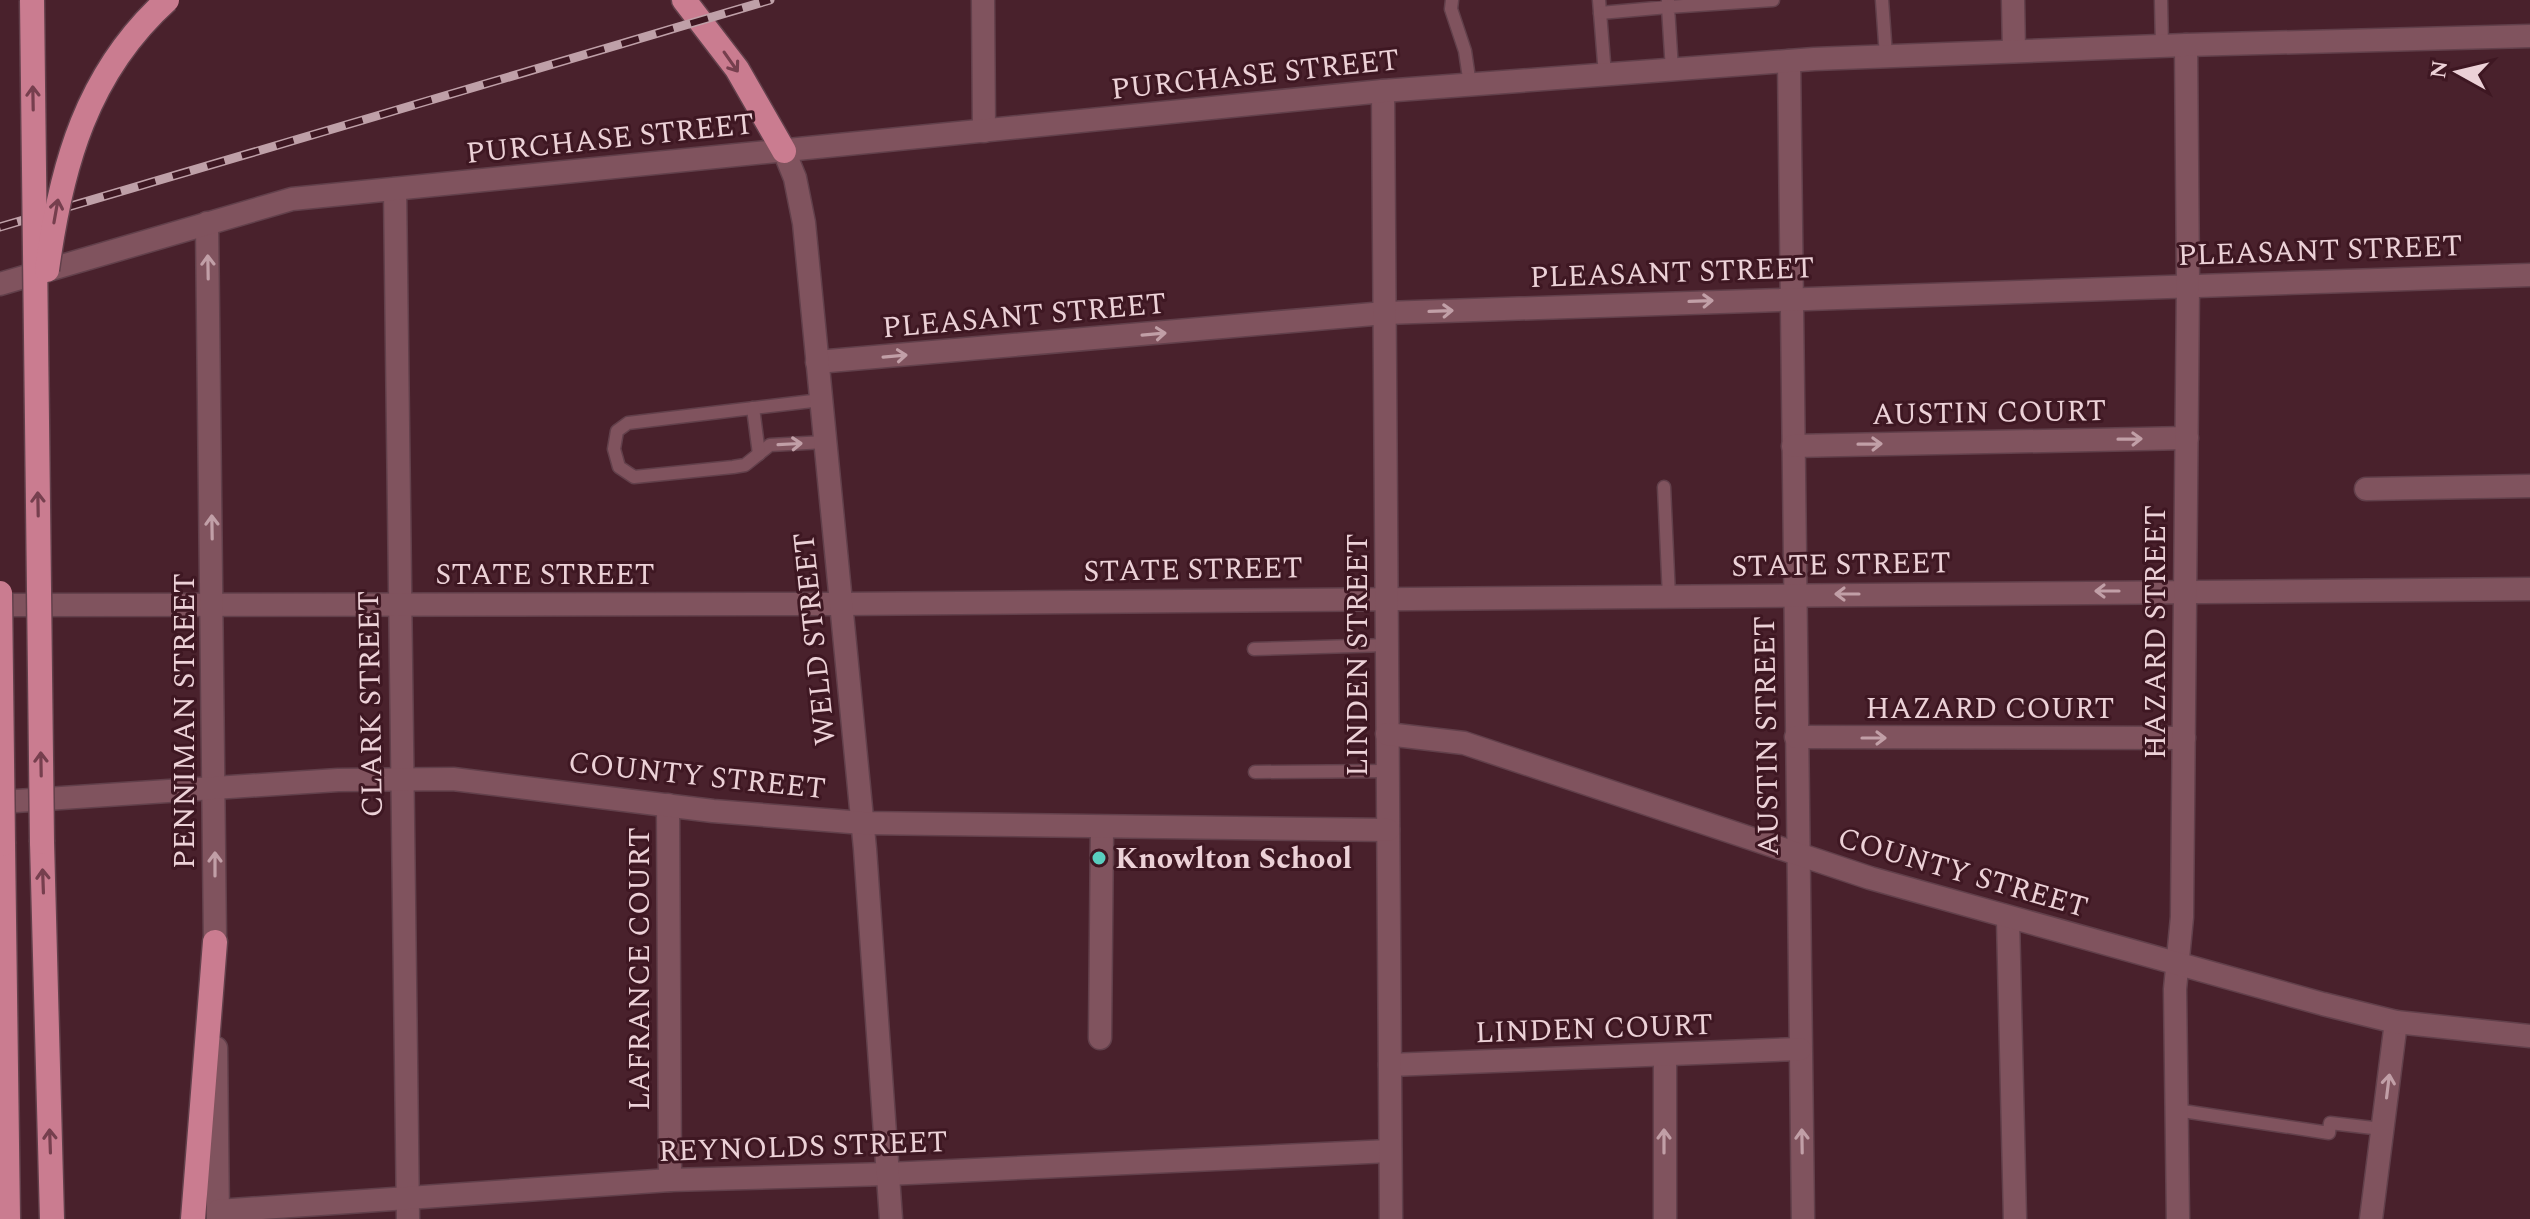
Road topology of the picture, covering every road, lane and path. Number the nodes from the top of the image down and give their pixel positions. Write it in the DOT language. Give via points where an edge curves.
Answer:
graph roads {
  1 [pos="32,0"];
  2 [pos="167,0"];
  3 [pos="684,0"];
  4 [pos="983,0"];
  5 [pos="1452,0"];
  6 [pos="1773,0"];
  7 [pos="1882,0"];
  8 [pos="2013,0"];
  9 [pos="2161,0"];
  10 [pos="1668,3"];
  11 [pos="1600,6"];
  12 [pos="2530,36"];
  13 [pos="2186,45"];
  14 [pos="2162,46"];
  15 [pos="2014,51"];
  16 [pos="1886,56"];
  17 [pos="1789,61"];
  18 [pos="1672,70"];
  19 [pos="1605,75"];
  20 [pos="1470,85"];
  21 [pos="1383,91"];
  22 [pos="984,131"];
  23 [pos="784,151"];
  24 [pos="395,189"];
  25 [pos="207,223"];
  26 [pos="2530,275"];
  27 [pos="0,284"];
  28 [pos="2188,284"];
  29 [pos="1791,297"];
  30 [pos="1385,313"];
  31 [pos="817,362"];
  32 [pos="37,400"];
  33 [pos="821,400"];
  34 [pos="753,408"];
  35 [pos="2187,438"];
  36 [pos="825,442"];
  37 [pos="1793,446"];
  38 [pos="759,454"];
  39 [pos="2530,486"];
  40 [pos="1664,487"];
  41 [pos="2366,489"];
  42 [pos="2530,589"];
  43 [pos="2185,591"];
  44 [pos="0,593"];
  45 [pos="1794,594"];
  46 [pos="1387,597"];
  47 [pos="1669,597"];
  48 [pos="841,604"];
  49 [pos="0,605"];
  50 [pos="214,605"];
  51 [pos="399,605"];
  52 [pos="1387,645"];
  53 [pos="1254,649"];
  54 [pos="1387,734"];
  55 [pos="1796,737"];
  56 [pos="2184,738"];
  57 [pos="1388,771"];
  58 [pos="1255,772"];
  59 [pos="400,779"];
  60 [pos="214,788"];
  61 [pos="0,802"];
  62 [pos="668,805"];
  63 [pos="863,823"];
  64 [pos="1102,828"];
  65 [pos="1388,830"];
  66 [pos="1797,855"];
  67 [pos="2008,919"];
  68 [pos="215,942"];
  69 [pos="2176,964"];
  70 [pos="2396,1022"];
  71 [pos="2530,1036"];
  72 [pos="1100,1038"];
  73 [pos="1800,1049"];
  74 [pos="1665,1056"];
  75 [pos="1390,1065"];
  76 [pos="2176,1110"];
  77 [pos="2382,1129"];
  78 [pos="1390,1151"];
  79 [pos="887,1174"];
  80 [pos="670,1180"];
  81 [pos="408,1208"];
  82 [pos="218,1215"];
  83 [pos="8,1219"];
  84 [pos="52,1219"];
  85 [pos="193,1219"];
  86 [pos="891,1219"];
  87 [pos="1391,1219"];
  88 [pos="1665,1219"];
  89 [pos="1803,1219"];
  90 [pos="2015,1219"];
  91 [pos="2178,1219"];
  92 [pos="2371,1219"];
  32 -- 1 [label="highway, one-way, bridge"];
  32 -- 2 [label="highway, one-way, bridge" via="46,277 70,152 104,74"];
  3 -- 23 [label="highway, one-way" via="737,69"];
  4 -- 22 [label="street"];
  5 -- 20 [label="lane"];
  6 -- 10 [label="lane"];
  7 -- 16 [label="lane"];
  8 -- 15 [label="street"];
  9 -- 14 [label="lane"];
  10 -- 11 [label="lane"];
  10 -- 18 [label="lane"];
  11 -- 19 [label="lane"];
  12 -- 13 [label="street, PURCHASE STREET"];
  13 -- 14 [label="street, PURCHASE STREET"];
  13 -- 28 [label="street, HAZARD STREET"];
  14 -- 15 [label="street, PURCHASE STREET"];
  15 -- 16 [label="street, PURCHASE STREET"];
  16 -- 17 [label="street, PURCHASE STREET"];
  17 -- 18 [label="street, PURCHASE STREET"];
  17 -- 29 [label="street, AUSTIN STREET"];
  18 -- 19 [label="street, PURCHASE STREET"];
  19 -- 20 [label="street, PURCHASE STREET"];
  20 -- 21 [label="street, PURCHASE STREET"];
  21 -- 22 [label="street, PURCHASE STREET"];
  21 -- 30 [label="street, LINDEN STREET"];
  22 -- 23 [label="street, PURCHASE STREET"];
  23 -- 24 [label="street, PURCHASE STREET"];
  23 -- 31 [label="street, WELD STREET" via="804,223"];
  24 -- 25 [label="street, PURCHASE STREET" via="278,201"];
  24 -- 51 [label="street, CLARK STREET"];
  25 -- 27 [label="street, PURCHASE STREET"];
  50 -- 25 [label="street, PENNIMAN STREET, one-way"];
  26 -- 28 [label="street, PLEASANT STREET"];
  28 -- 29 [label="street, PLEASANT STREET"];
  28 -- 35 [label="street, HAZARD STREET"];
  30 -- 29 [label="street, PLEASANT STREET, one-way"];
  29 -- 37 [label="street, AUSTIN STREET"];
  31 -- 30 [label="street, PLEASANT STREET, one-way"];
  30 -- 46 [label="street, LINDEN STREET"];
  31 -- 33 [label="street, WELD STREET"];
  84 -- 32 [label="highway, one-way, bridge"];
  33 -- 34 [label="lane"];
  33 -- 36 [label="street, WELD STREET"];
  34 -- 38 [label="lane"];
  34 -- 38 [label="lane" via="628,423 617,431 614,449 619,467 634,477 745,465"];
  37 -- 35 [label="street, AUSTIN COURT, one-way"];
  35 -- 43 [label="street, HAZARD STREET"];
  38 -- 36 [label="lane, one-way" via="770,445"];
  36 -- 48 [label="street, WELD STREET"];
  37 -- 45 [label="street, AUSTIN STREET"];
  39 -- 41 [label="street"];
  40 -- 47 [label="lane"];
  42 -- 43 [label="street, STATE STREET"];
  43 -- 45 [label="street, STATE STREET, one-way"];
  43 -- 56 [label="street, HAZARD STREET"];
  44 -- 83 [label="highway, bridge"];
  45 -- 47 [label="street, STATE STREET"];
  45 -- 55 [label="street, AUSTIN STREET"];
  46 -- 47 [label="street, STATE STREET"];
  46 -- 48 [label="street, STATE STREET"];
  46 -- 52 [label="street, LINDEN STREET"];
  48 -- 51 [label="street, STATE STREET"];
  48 -- 63 [label="street, WELD STREET"];
  49 -- 50 [label="street, STATE STREET"];
  50 -- 51 [label="street, STATE STREET"];
  50 -- 60 [label="street, PENNIMAN STREET"];
  51 -- 59 [label="street, CLARK STREET"];
  52 -- 53 [label="lane"];
  52 -- 54 [label="street, LINDEN STREET"];
  54 -- 57 [label="street, LINDEN STREET"];
  54 -- 66 [label="street, COUNTY STREET" via="1464,743"];
  55 -- 56 [label="street, HAZARD COURT, one-way"];
  55 -- 66 [label="street, AUSTIN STREET"];
  56 -- 69 [label="street, HAZARD STREET" via="2182,917"];
  57 -- 58 [label="lane"];
  57 -- 65 [label="street, LINDEN STREET"];
  59 -- 60 [label="street, COUNTY STREET"];
  59 -- 62 [label="street, COUNTY STREET" via="478,780"];
  59 -- 81 [label="street, CLARK STREET"];
  60 -- 61 [label="street, COUNTY STREET"];
  68 -- 60 [label="street, PENNIMAN STREET, one-way"];
  62 -- 63 [label="street, COUNTY STREET"];
  62 -- 80 [label="street, LAFRANCE COURT"];
  63 -- 64 [label="street, COUNTY STREET"];
  63 -- 79 [label="street, WELD STREET"];
  64 -- 65 [label="street, COUNTY STREET"];
  64 -- 72 [label="street"];
  65 -- 75 [label="street, LINDEN STREET"];
  66 -- 67 [label="street, COUNTY STREET"];
  66 -- 73 [label="street, AUSTIN STREET"];
  67 -- 69 [label="street, COUNTY STREET"];
  67 -- 90 [label="street"];
  68 -- 82 [label="street, PENNIMAN STREET"];
  68 -- 85 [label="highway"];
  69 -- 70 [label="street, COUNTY STREET"];
  69 -- 76 [label="street, HAZARD STREET"];
  70 -- 71 [label="street, COUNTY STREET"];
  77 -- 70 [label="street, one-way"];
  73 -- 74 [label="street, LINDEN COURT"];
  89 -- 73 [label="street, AUSTIN STREET, one-way"];
  74 -- 75 [label="street, LINDEN COURT"];
  88 -- 74 [label="street, one-way"];
  75 -- 78 [label="street, LINDEN STREET"];
  76 -- 77 [label="lane" via="2329,1133 2330,1123"];
  76 -- 91 [label="street, HAZARD STREET"];
  77 -- 92 [label="street"];
  78 -- 79 [label="street, REYNOLDS STREET"];
  78 -- 87 [label="street, LINDEN STREET"];
  79 -- 80 [label="street, REYNOLDS STREET"];
  79 -- 86 [label="street, WELD STREET"];
  80 -- 81 [label="street, REYNOLDS STREET"];
  81 -- 82 [label="street, REYNOLDS STREET"];
}
